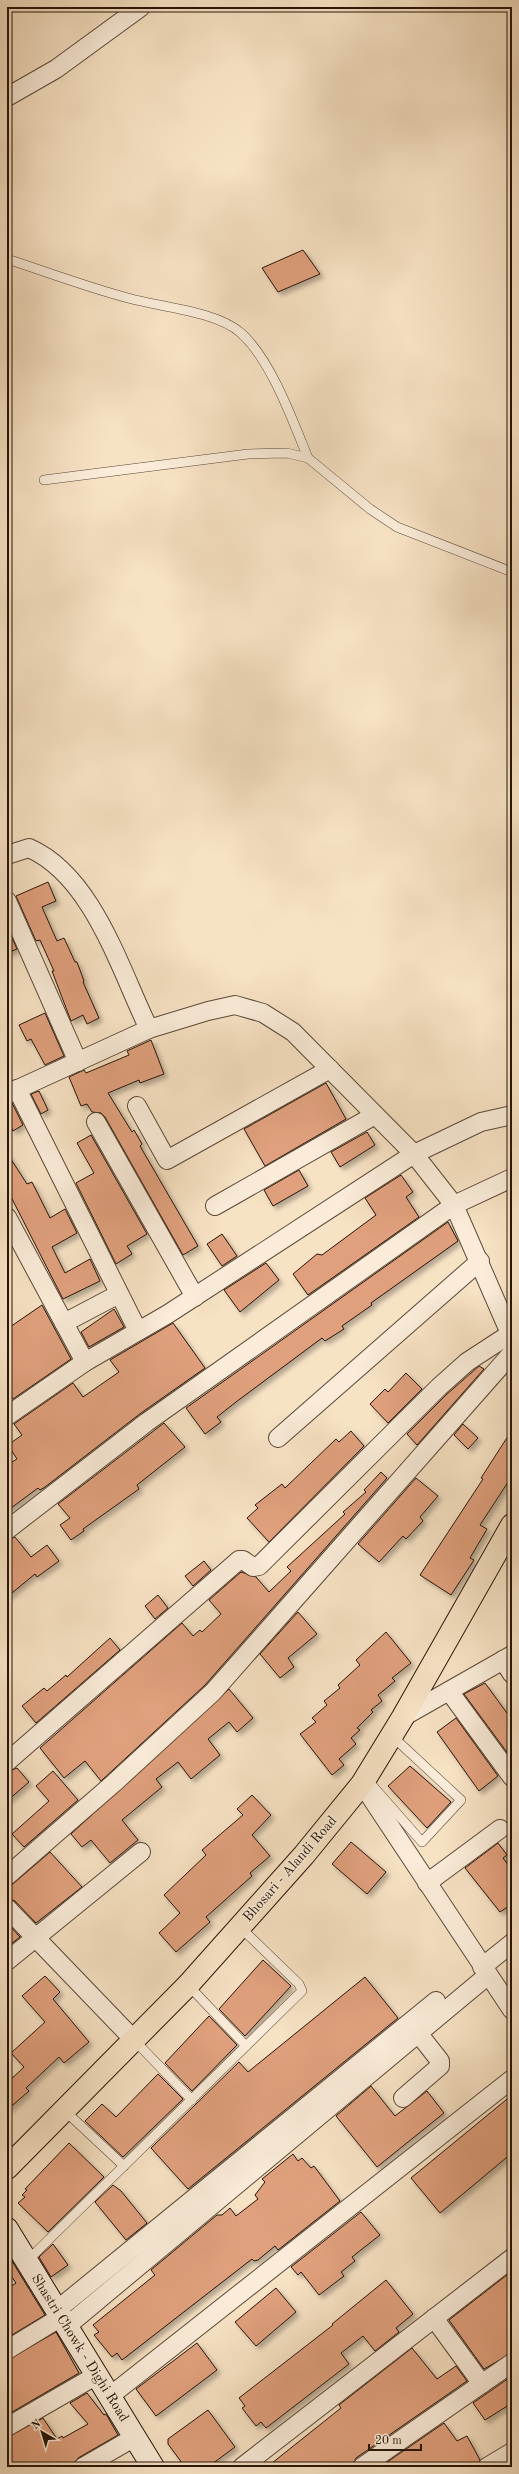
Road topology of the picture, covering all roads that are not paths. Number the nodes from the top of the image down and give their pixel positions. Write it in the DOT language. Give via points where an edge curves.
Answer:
graph roads {
  1 [pos="140,7"];
  2 [pos="7,97"];
  3 [pos="7,259"];
  4 [pos="308,458"];
  5 [pos="44,480"];
  6 [pos="512,572"];
  7 [pos="7,855"];
  8 [pos="7,901"];
  9 [pos="149,1029"];
  10 [pos="78,1062"];
  11 [pos="330,1069"];
  12 [pos="12,1092"];
  13 [pos="137,1106"];
  14 [pos="375,1115"];
  15 [pos="512,1115"];
  16 [pos="96,1122"];
  17 [pos="414,1154"];
  18 [pos="512,1178"];
  19 [pos="454,1205"];
  20 [pos="215,1206"];
  21 [pos="7,1217"];
  22 [pos="480,1262"];
  23 [pos="119,1294"];
  24 [pos="194,1296"];
  25 [pos="64,1323"];
  26 [pos="138,1331"];
  27 [pos="511,1336"];
  28 [pos="512,1353"];
  29 [pos="85,1362"];
  30 [pos="7,1416"];
  31 [pos="278,1438"];
  32 [pos="512,1525"];
  33 [pos="7,1530"];
  34 [pos="509,1663"];
  35 [pos="449,1691"];
  36 [pos="404,1717"];
  37 [pos="392,1736"];
  38 [pos="7,1762"];
  39 [pos="512,1777"];
  40 [pos="364,1781"];
  41 [pos="500,1829"];
  42 [pos="141,1852"];
  43 [pos="7,1876"];
  44 [pos="426,1883"];
  45 [pos="7,1908"];
  46 [pos="240,1927"];
  47 [pos="34,1938"];
  48 [pos="512,1943"];
  49 [pos="7,1961"];
  50 [pos="485,1971"];
  51 [pos="188,1985"];
  52 [pos="436,2001"];
  53 [pos="512,2010"];
  54 [pos="418,2033"];
  55 [pos="134,2040"];
  56 [pos="246,2046"];
  57 [pos="512,2078"];
  58 [pos="403,2098"];
  59 [pos="192,2100"];
  60 [pos="64,2110"];
  61 [pos="124,2166"];
  62 [pos="7,2168"];
  63 [pos="7,2229"];
  64 [pos="512,2258"];
  65 [pos="27,2261"];
  66 [pos="62,2318"];
  67 [pos="434,2318"];
  68 [pos="7,2350"];
  69 [pos="512,2363"];
  70 [pos="97,2375"];
  71 [pos="482,2384"];
  72 [pos="110,2396"];
  73 [pos="7,2427"];
  74 [pos="135,2437"];
  75 [pos="512,2452"];
  76 [pos="83,2467"];
  77 [pos="153,2467"];
  78 [pos="242,2467"];
  79 [pos="362,2467"];
  80 [pos="487,2467"];
  1 -- 2 [label="street" via="56,69"];
  3 -- 4 [label="lane" via="127,298 208,318 240,332 270,374"];
  4 -- 5 [label="lane" via="287,453 248,454"];
  4 -- 6 [label="lane" via="370,510 397,527"];
  7 -- 9 [label="street" via="29,848 40,853 51,860 79,891 96,913"];
  8 -- 10 [label="street"];
  9 -- 10 [label="street"];
  9 -- 11 [label="street" via="208,1010 235,1005 263,1013 293,1032"];
  10 -- 12 [label="street"];
  11 -- 13 [label="street" via="167,1160"];
  11 -- 14 [label="street"];
  12 -- 23 [label="street"];
  14 -- 17 [label="street"];
  14 -- 20 [label="street"];
  15 -- 17 [label="street" via="481,1122"];
  16 -- 24 [label="street"];
  17 -- 19 [label="street"];
  17 -- 24 [label="street"];
  18 -- 19 [label="street"];
  19 -- 22 [label="street"];
  19 -- 33 [label="street" via="147,1422"];
  21 -- 25 [label="street"];
  22 -- 27 [label="street"];
  22 -- 31 [label="street"];
  23 -- 25 [label="street"];
  23 -- 26 [label="street"];
  24 -- 26 [label="street"];
  25 -- 29 [label="street"];
  26 -- 29 [label="street"];
  27 -- 38 [label="street" via="467,1362 439,1387 259,1566 253,1567 239,1560"];
  28 -- 43 [label="street" via="213,1692 114,1784"];
  29 -- 30 [label="street"];
  32 -- 36 [label="main road, Bhosari - Alandi Road"];
  34 -- 35 [label="street"];
  35 -- 36 [label="street"];
  35 -- 39 [label="street"];
  36 -- 37 [label="main road, Bhosari - Alandi Road"];
  37 -- 40 [label="main road, Bhosari - Alandi Road"];
  37 -- 40 [label="lane" via="461,1800 422,1842"];
  40 -- 44 [label="street"];
  40 -- 46 [label="main road, Bhosari - Alandi Road"];
  41 -- 44 [label="street"];
  42 -- 47 [label="street"];
  44 -- 50 [label="street"];
  45 -- 47 [label="street"];
  46 -- 51 [label="main road, Bhosari - Alandi Road"];
  46 -- 56 [label="lane" via="299,1984 302,1991"];
  47 -- 49 [label="street"];
  47 -- 55 [label="street"];
  48 -- 50 [label="street"];
  50 -- 53 [label="street"];
  50 -- 54 [label="street"];
  51 -- 55 [label="main road, Bhosari - Alandi Road"];
  51 -- 56 [label="lane"];
  52 -- 66 [label="street"];
  54 -- 58 [label="street" via="440,2061 440,2066"];
  54 -- 66 [label="street"];
  55 -- 59 [label="lane"];
  55 -- 60 [label="main road, Bhosari - Alandi Road"];
  56 -- 59 [label="lane"];
  57 -- 72 [label="street"];
  59 -- 61 [label="lane"];
  60 -- 61 [label="lane"];
  60 -- 62 [label="main road, Bhosari - Alandi Road"];
  61 -- 65 [label="lane"];
  63 -- 65 [label="street, Shastri Chowk - Dighi Road"];
  64 -- 67 [label="street"];
  65 -- 66 [label="street, Shastri Chowk - Dighi Road"];
  66 -- 68 [label="street"];
  66 -- 70 [label="street, Shastri Chowk - Dighi Road"];
  67 -- 71 [label="street"];
  67 -- 78 [label="street"];
  69 -- 71 [label="street"];
  70 -- 72 [label="street, Shastri Chowk - Dighi Road"];
  70 -- 73 [label="street"];
  71 -- 79 [label="street"];
  72 -- 74 [label="street, Shastri Chowk - Dighi Road"];
  74 -- 76 [label="street"];
  74 -- 77 [label="street, Shastri Chowk - Dighi Road"];
  75 -- 80 [label="street"];
}
